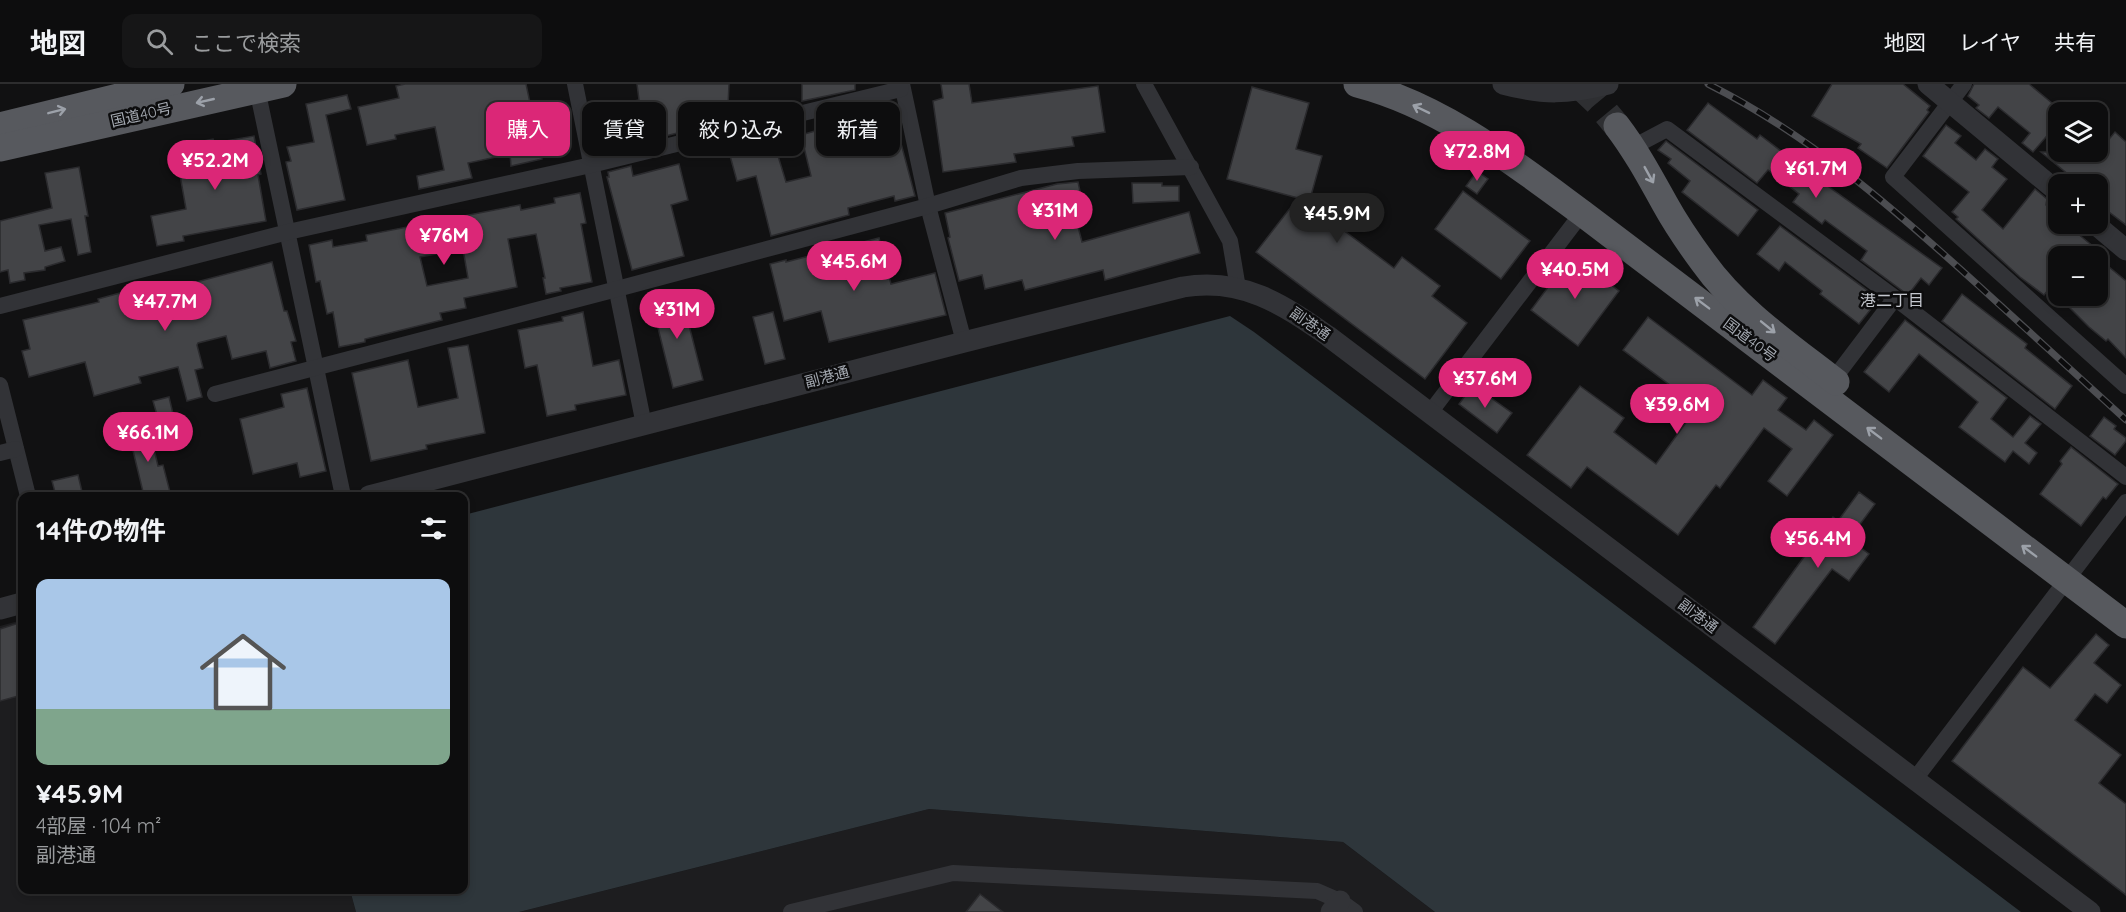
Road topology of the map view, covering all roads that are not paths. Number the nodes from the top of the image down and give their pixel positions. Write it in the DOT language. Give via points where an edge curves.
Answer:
graph roads {
  1 [pos="171,84"];
  2 [pos="575,84"];
  3 [pos="1144,84"];
  4 [pos="1357,84"];
  5 [pos="1503,84"];
  6 [pos="1608,84"];
  7 [pos="1928,84"];
  8 [pos="1964,84"];
  9 [pos="266,86"];
  10 [pos="901,87"];
  11 [pos="1950,101"];
  12 [pos="0,126"];
  13 [pos="1617,126"];
  14 [pos="1633,147"];
  15 [pos="0,148"];
  16 [pos="591,165"];
  17 [pos="1191,167"];
  18 [pos="2048,184"];
  19 [pos="928,206"];
  20 [pos="1582,213"];
  21 [pos="288,232"];
  22 [pos="2107,234"];
  23 [pos="2126,250"];
  24 [pos="1238,288"];
  25 [pos="617,289"];
  26 [pos="1895,298"];
  27 [pos="0,306"];
  28 [pos="964,342"];
  29 [pos="317,368"];
  30 [pos="1833,380"];
  31 [pos="0,385"];
  32 [pos="2126,386"];
  33 [pos="215,394"];
  34 [pos="1429,414"];
  35 [pos="644,425"];
  36 [pos="8,451"];
  37 [pos="2126,477"];
  38 [pos="26,492"];
  39 [pos="342,492"];
  40 [pos="384,492"];
  41 [pos="2126,502"];
  42 [pos="2073,573"];
  43 [pos="2126,602"];
  44 [pos="18,604"];
  45 [pos="0,609"];
  46 [pos="2126,625"];
  47 [pos="1915,779"];
  48 [pos="1342,908"];
  49 [pos="791,912"];
  50 [pos="2090,912"];
  12 -- 1 [label="highway, 国道40号, one-way"];
  2 -- 16 [label="street"];
  3 -- 17 [label="street"];
  20 -- 4 [label="highway, 国道40号, one-way" via="1458,127 1414,105"];
  5 -- 6 [label="street" via="1531,92 1565,92"];
  7 -- 11 [label="street"];
  8 -- 11 [label="street"];
  9 -- 15 [label="highway, 国道40号, one-way"];
  9 -- 21 [label="street"];
  10 -- 16 [label="street"];
  10 -- 19 [label="street"];
  11 -- 18 [label="street"];
  11 -- 32 [label="street" via="1893,177"];
  13 -- 14 [label="highway, 国道40号"];
  14 -- 26 [label="street" via="1667,129"];
  14 -- 30 [label="highway, 国道40号, one-way" via="1666,206 1711,272 1756,318"];
  16 -- 21 [label="street"];
  16 -- 25 [label="street"];
  17 -- 19 [label="street" via="1078,171 1021,178"];
  17 -- 24 [label="street" via="1230,242"];
  19 -- 25 [label="street"];
  19 -- 28 [label="street"];
  20 -- 34 [label="street"];
  42 -- 20 [label="highway, 国道40号, one-way"];
  21 -- 27 [label="street"];
  21 -- 29 [label="street"];
  22 -- 23 [label="street"];
  24 -- 28 [label="street, 副港通" via="1202,284 1184,287"];
  24 -- 34 [label="street, 副港通" via="1279,303"];
  25 -- 29 [label="street"];
  25 -- 35 [label="street"];
  26 -- 30 [label="street"];
  26 -- 37 [label="street"];
  28 -- 35 [label="street, 副港通"];
  29 -- 33 [label="street"];
  29 -- 39 [label="street"];
  30 -- 42 [label="highway, 国道40号"];
  31 -- 36 [label="street"];
  34 -- 47 [label="street, 副港通"];
  35 -- 40 [label="street, 副港通"];
  36 -- 38 [label="street"];
  41 -- 42 [label="street"];
  42 -- 43 [label="highway, 国道40号"];
  42 -- 46 [label="highway, 国道40号"];
  42 -- 47 [label="street"];
  44 -- 45 [label="street"];
  47 -- 50 [label="street, 副港通"];
  48 -- 49 [label="street" via="1317,891 953,873"];
}
